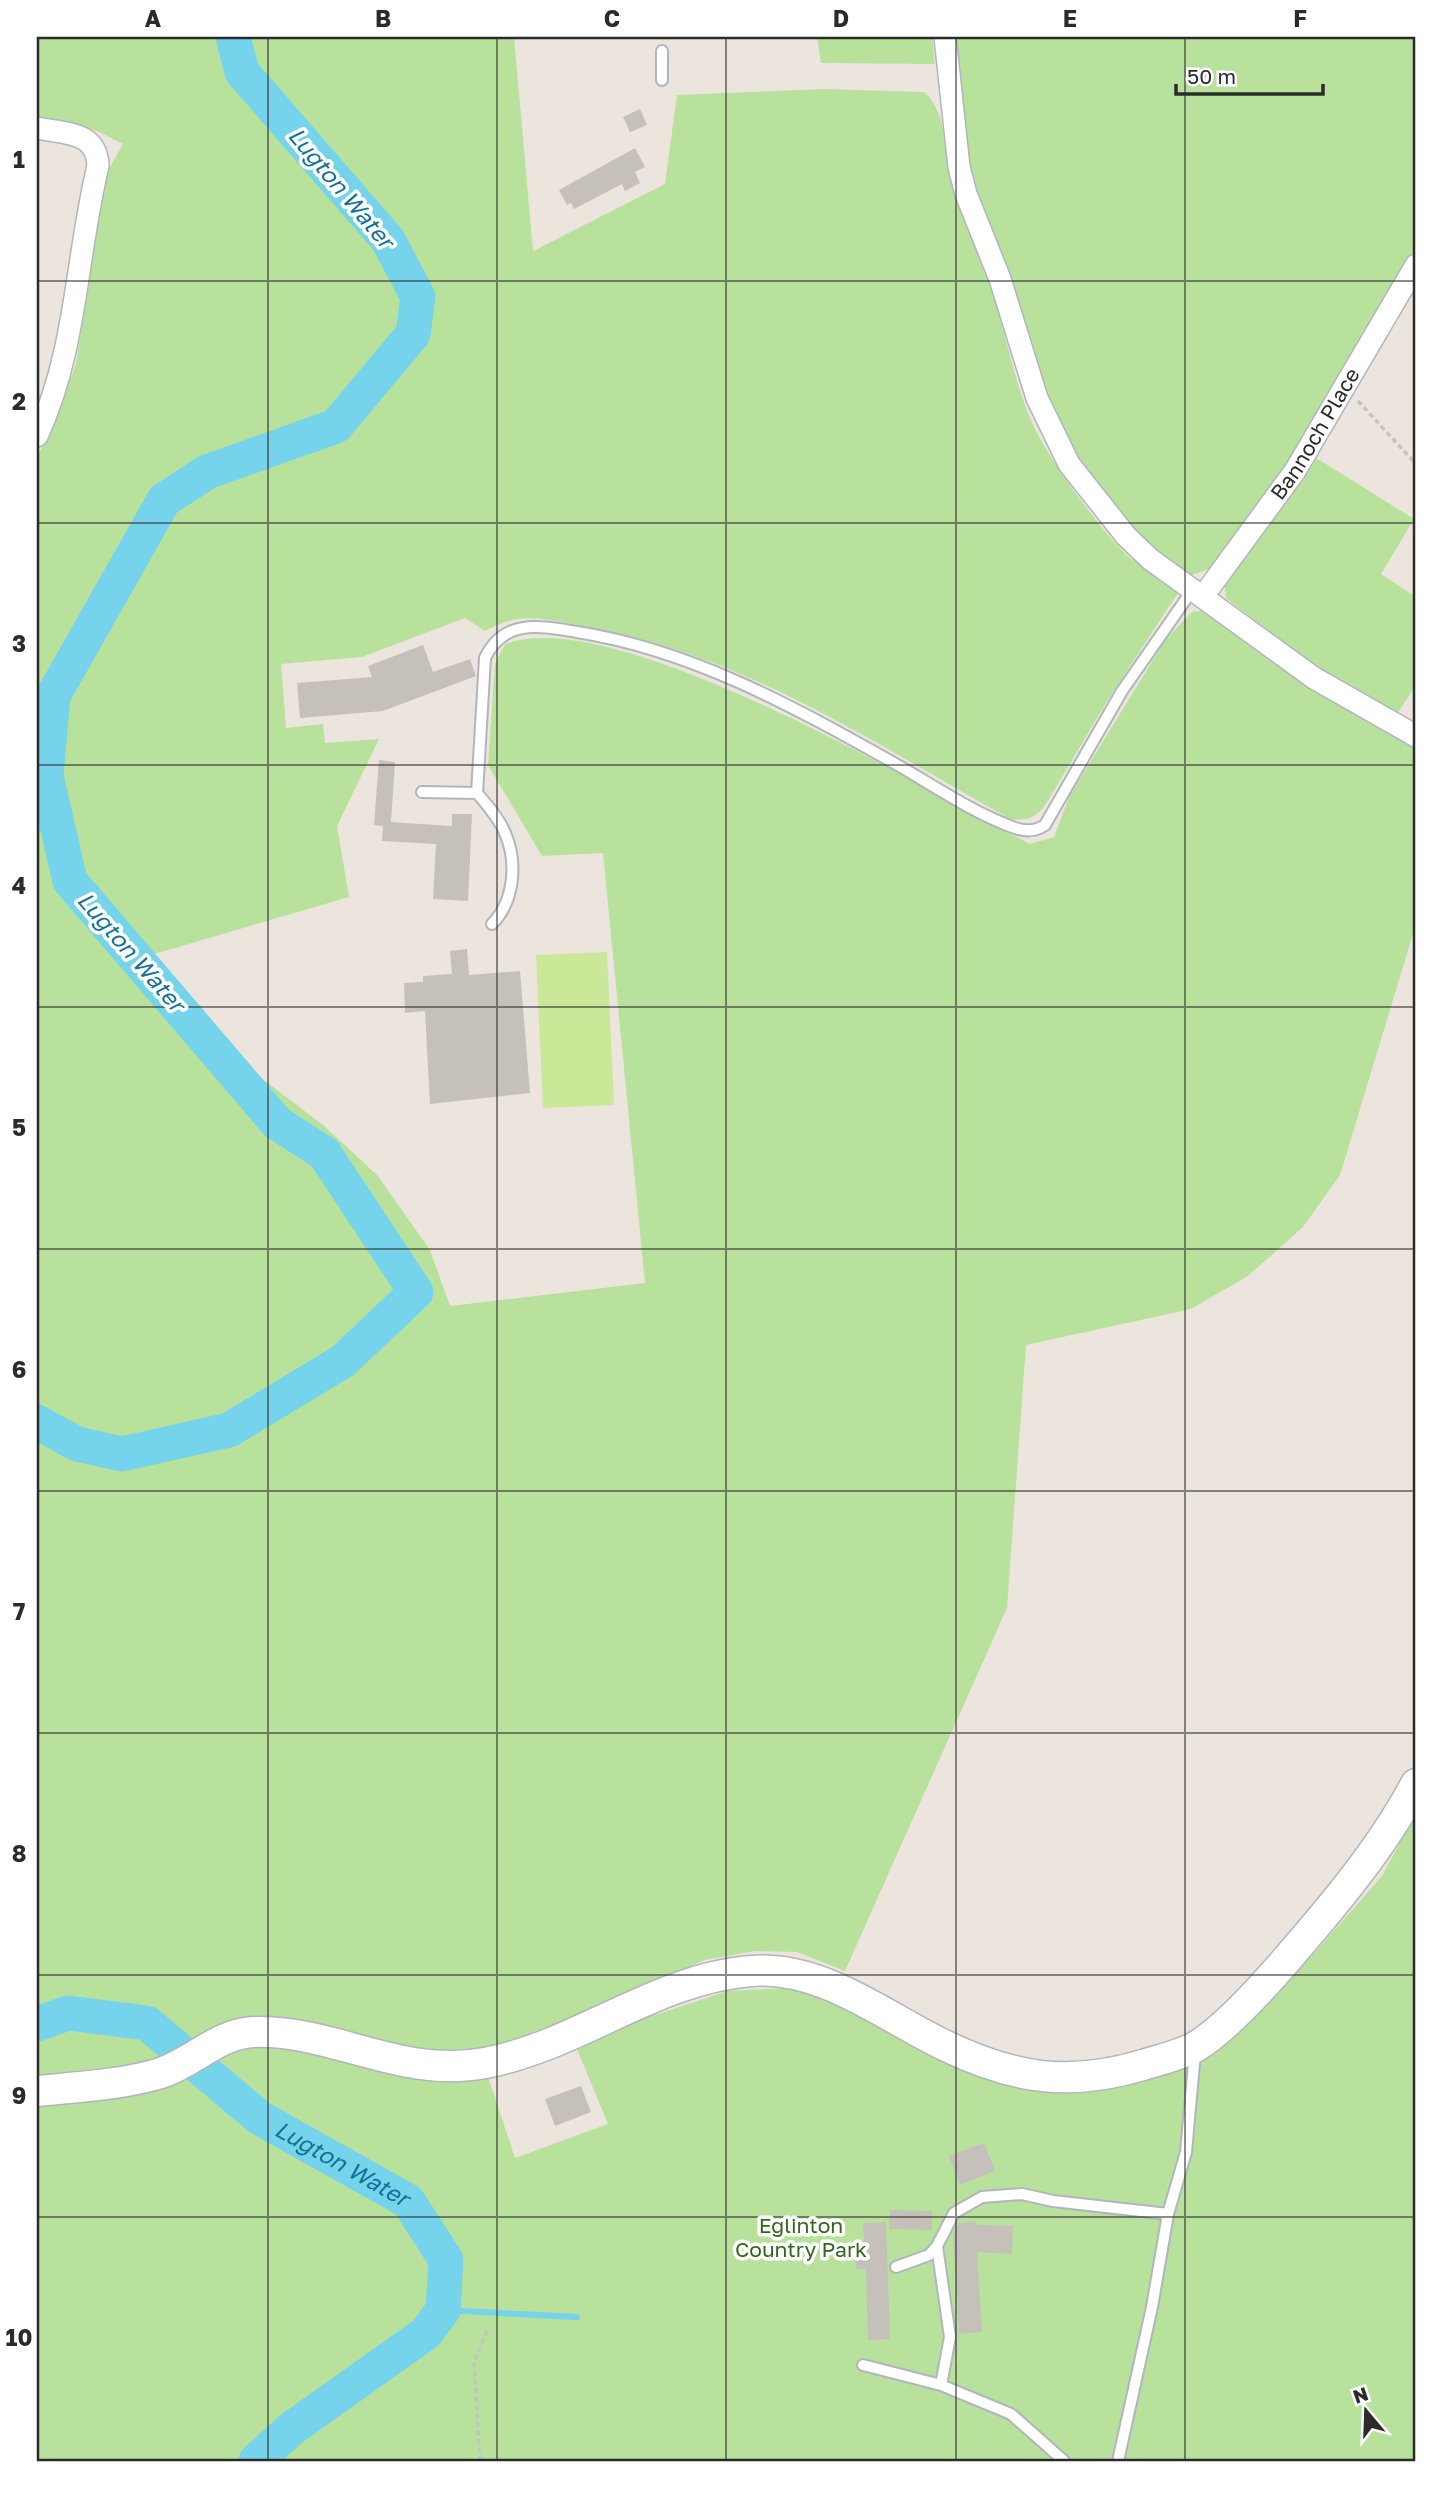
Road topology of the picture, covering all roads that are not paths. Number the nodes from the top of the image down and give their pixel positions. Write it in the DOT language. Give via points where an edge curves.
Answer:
graph roads {
  1 [pos="945,37"];
  2 [pos="662,51"];
  3 [pos="662,80"];
  4 [pos="37,128"];
  5 [pos="1416,265"];
  6 [pos="37,436"];
  7 [pos="1198,592"];
  8 [pos="1416,736"];
  9 [pos="422,792"];
  10 [pos="477,793"];
  11 [pos="492,924"];
  12 [pos="1416,1784"];
  13 [pos="1196,2046"];
  14 [pos="37,2091"];
  15 [pos="1168,2214"];
  16 [pos="937,2246"];
  17 [pos="896,2267"];
  18 [pos="863,2365"];
  19 [pos="941,2385"];
  20 [pos="1063,2461"];
  21 [pos="1118,2461"];
  1 -- 7 [label="street" via="966,194 1053,434 1069,464 1126,536"];
  2 -- 3 [label="lane"];
  4 -- 6 [label="street" via="91,142 98,166 69,340"];
  5 -- 7 [label="street, Bannoch Place" via="1295,471"];
  7 -- 8 [label="street" via="1314,678"];
  7 -- 10 [label="lane" via="1122,691 1045,825 1037,830 1018,829 984,814 828,726 688,660 642,645 544,627 505,633 493,642 485,658"];
  9 -- 10 [label="lane"];
  10 -- 11 [label="lane" via="506,834 510,855 511,896"];
  12 -- 13 [label="main road" via="1375,1851 1336,1901 1262,1986"];
  13 -- 14 [label="main road" via="1110,2074 1077,2079 1021,2074 946,2046 829,1985 783,1972 751,1970 659,1996 516,2055 482,2064 422,2065 274,2033 235,2035 176,2066 141,2077"];
  13 -- 15 [label="lane" via="1186,2152"];
  15 -- 16 [label="lane" via="1053,2202 1022,2194 982,2197 954,2213"];
  15 -- 21 [label="lane"];
  16 -- 17 [label="lane" via="929,2255"];
  16 -- 19 [label="lane" via="950,2337"];
  18 -- 19 [label="lane"];
  19 -- 20 [label="lane" via="1011,2414"];
}
